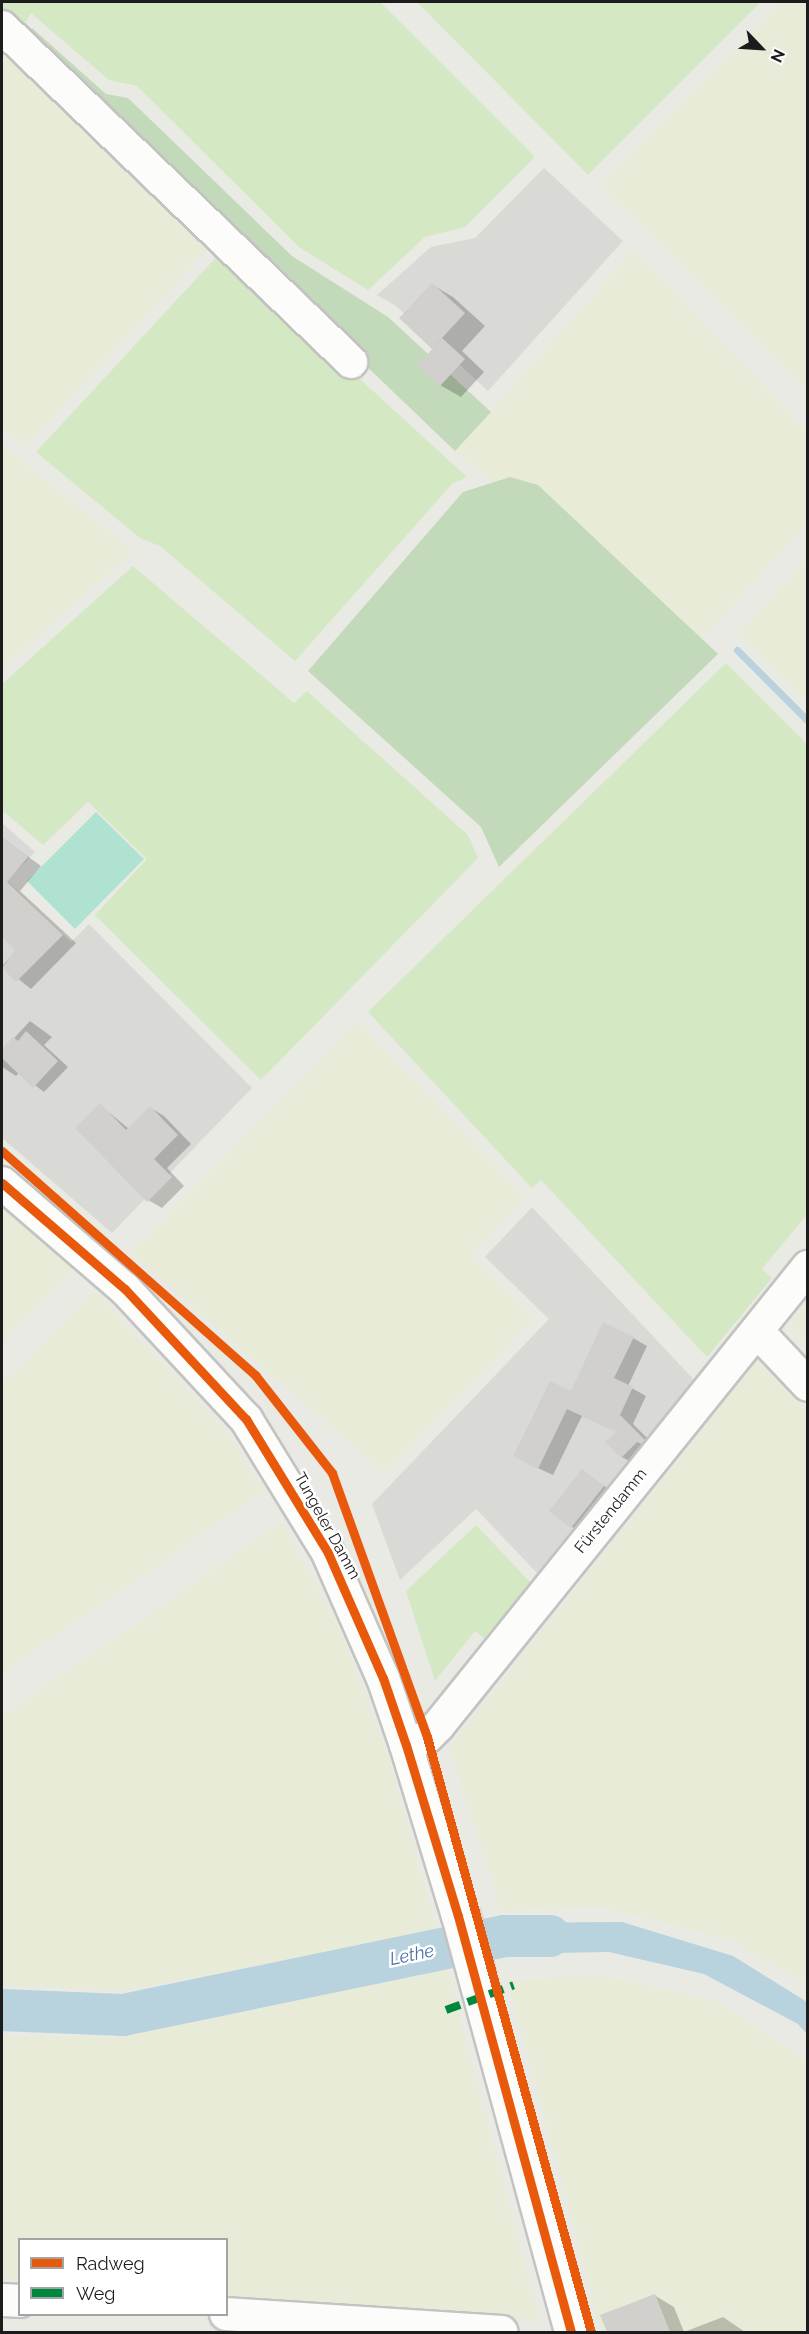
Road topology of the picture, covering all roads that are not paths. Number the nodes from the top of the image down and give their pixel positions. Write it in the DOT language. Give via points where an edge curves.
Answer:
graph roads {
  1 [pos="2,27"];
  2 [pos="351,362"];
  3 [pos="2,1183"];
  4 [pos="807,1267"];
  5 [pos="757,1331"];
  6 [pos="807,1385"];
  7 [pos="406,1745"];
  8 [pos="2,2300"];
  9 [pos="18,2301"];
  10 [pos="228,2314"];
  11 [pos="501,2332"];
  12 [pos="571,2332"];
  1 -- 2 [label="street"];
  3 -- 7 [label="street, Tungeler Damm" via="125,1289 246,1419 328,1553 383,1678"];
  4 -- 5 [label="street, Fürstendamm"];
  5 -- 6 [label="street"];
  5 -- 7 [label="street, Fürstendamm" via="438,1726 427,1737"];
  7 -- 12 [label="street, Tungeler Damm" via="458,1916"];
  8 -- 9 [label="street"];
  10 -- 11 [label="street"];
}
